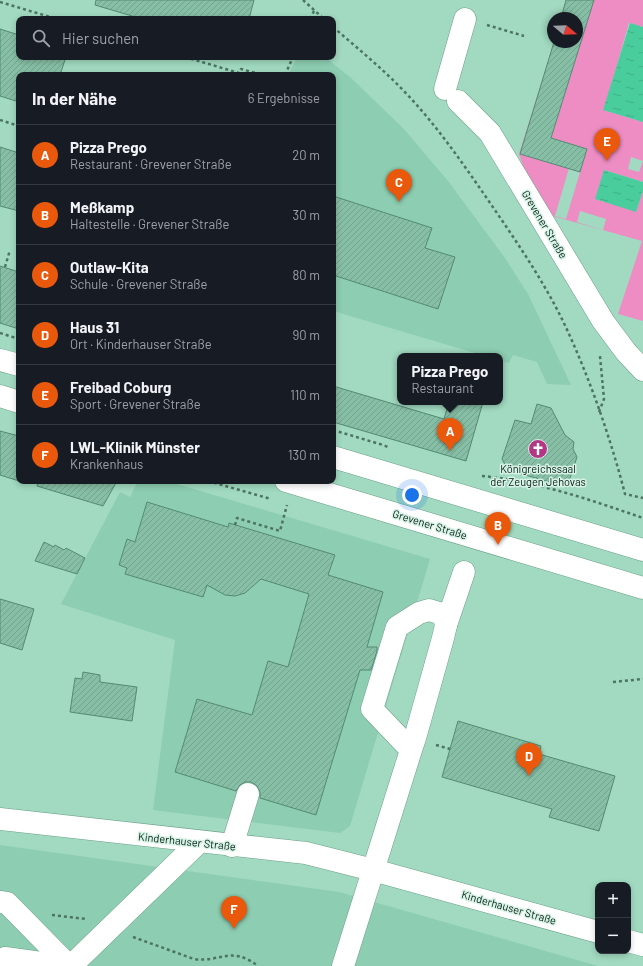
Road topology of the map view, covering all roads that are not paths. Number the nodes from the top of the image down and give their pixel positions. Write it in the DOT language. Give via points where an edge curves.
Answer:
graph roads {
  1 [pos="465,19"];
  2 [pos="0,360"];
  3 [pos="16,364"];
  4 [pos="643,370"];
  5 [pos="0,396"];
  6 [pos="16,401"];
  7 [pos="336,458"];
  8 [pos="296,484"];
  9 [pos="643,550"];
  10 [pos="464,572"];
  11 [pos="643,588"];
  12 [pos="446,625"];
  13 [pos="411,750"];
  14 [pos="248,794"];
  15 [pos="0,819"];
  16 [pos="199,842"];
  17 [pos="232,846"];
  18 [pos="373,870"];
  19 [pos="7,906"];
  20 [pos="595,931"];
  21 [pos="631,942"];
  22 [pos="643,945"];
  23 [pos="5,958"];
  24 [pos="64,966"];
  25 [pos="70,966"];
  26 [pos="343,966"];
  1 -- 4 [label="street, Grevener Straße" via="451,95 490,133 603,321"];
  2 -- 3 [label="street"];
  5 -- 6 [label="street"];
  7 -- 9 [label="street"];
  8 -- 11 [label="street, Grevener Straße"];
  10 -- 12 [label="street"];
  12 -- 13 [label="street"];
  12 -- 13 [label="street" via="444,617 430,610 418,613 397,628 372,709"];
  13 -- 18 [label="street"];
  14 -- 17 [label="street"];
  15 -- 16 [label="street, Kinderhauser Straße"];
  16 -- 17 [label="street, Kinderhauser Straße"];
  16 -- 25 [label="street"];
  17 -- 18 [label="street, Kinderhauser Straße" via="306,853"];
  18 -- 20 [label="street, Kinderhauser Straße"];
  18 -- 26 [label="street"];
  19 -- 25 [label="street"];
  21 -- 22 [label="street"];
  23 -- 24 [label="street"];
}
